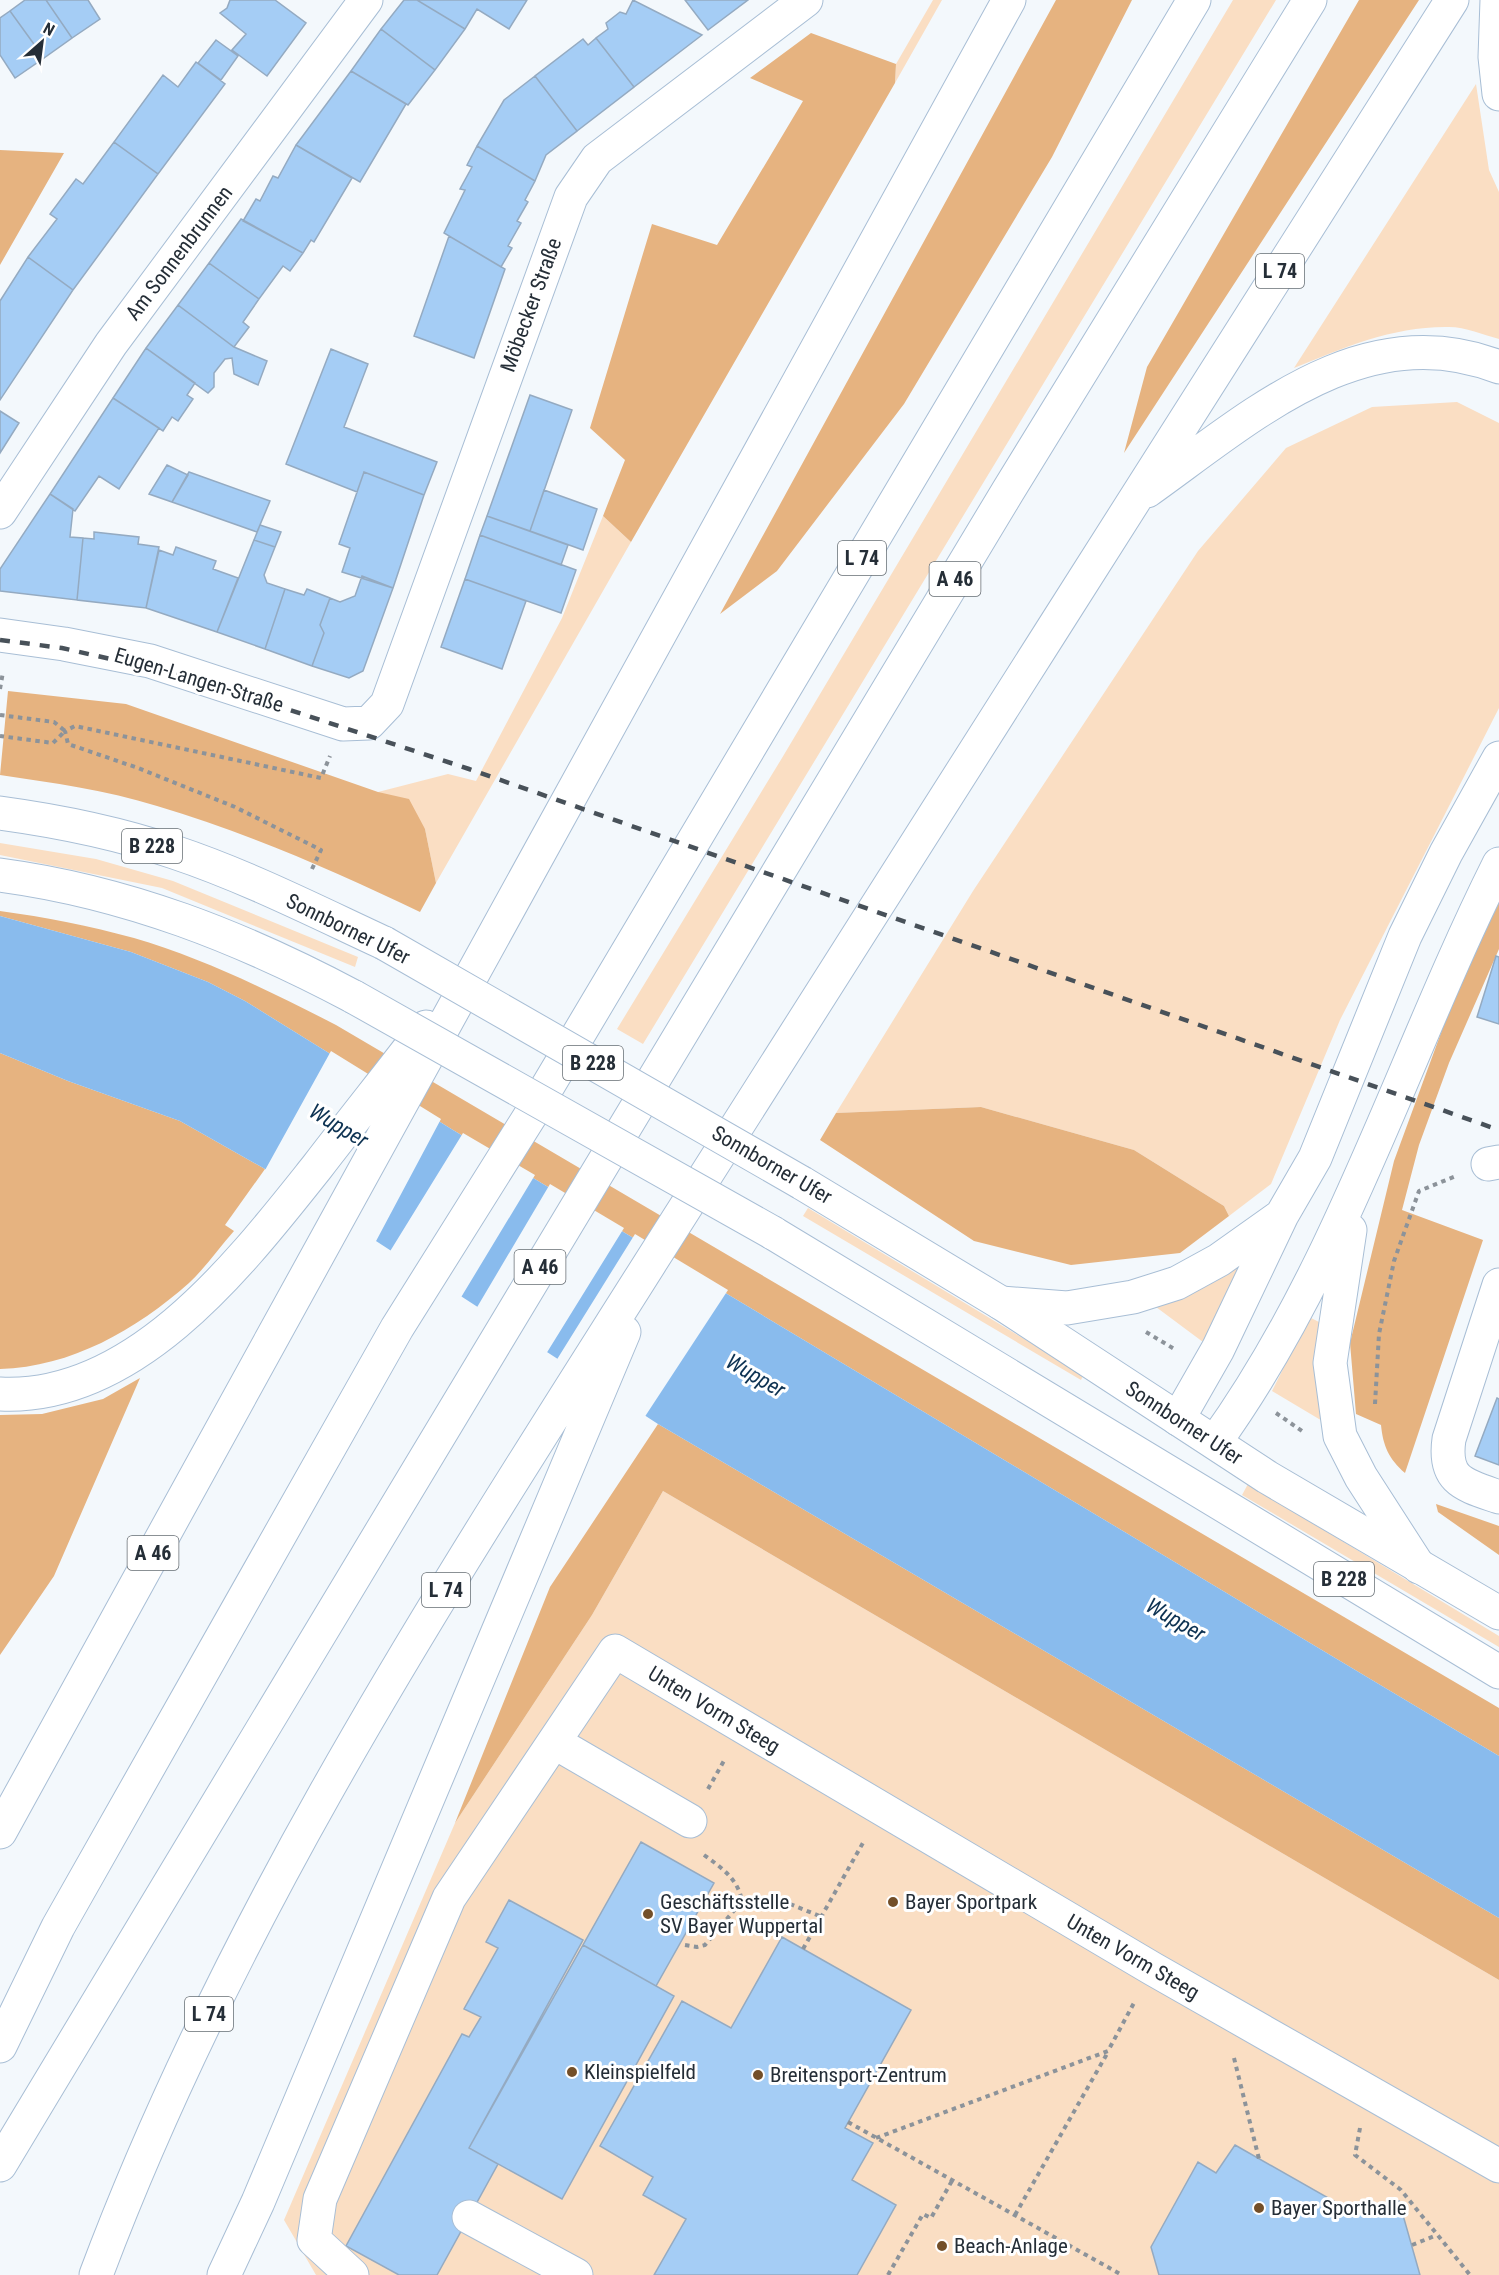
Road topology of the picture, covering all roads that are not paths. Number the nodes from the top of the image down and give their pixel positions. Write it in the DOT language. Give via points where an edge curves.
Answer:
graph roads {
  1 [pos="366,0"];
  2 [pos="806,0"];
  3 [pos="1009,0"];
  4 [pos="1194,0"];
  5 [pos="1310,0"];
  6 [pos="1452,0"];
  7 [pos="1497,0"];
  8 [pos="1499,94"];
  9 [pos="1499,367"];
  10 [pos="1134,501"];
  11 [pos="0,513"];
  12 [pos="0,635"];
  13 [pos="387,704"];
  14 [pos="1499,758"];
  15 [pos="0,813"];
  16 [pos="1499,864"];
  17 [pos="0,875"];
  18 [pos="420,1052"];
  19 [pos="1370,1156"];
  20 [pos="1282,1215"];
  21 [pos="656,1254"];
  22 [pos="1499,1285"];
  23 [pos="1001,1303"];
  24 [pos="0,1394"];
  25 [pos="1178,1419"];
  26 [pos="1215,1443"];
  27 [pos="1151,1464"];
  28 [pos="1189,1486"];
  29 [pos="1499,1497"];
  30 [pos="1419,1567"];
  31 [pos="1499,1613"];
  32 [pos="1499,1672"];
  33 [pos="554,1742"];
  34 [pos="690,1821"];
  35 [pos="0,1832"];
  36 [pos="0,2046"];
  37 [pos="0,2165"];
  38 [pos="1499,2166"];
  39 [pos="469,2217"];
  40 [pos="571,2274"];
  41 [pos="96,2275"];
  42 [pos="224,2275"];
  43 [pos="352,2275"];
  1 -- 11 [label="main road, Am Sonnenbrunnen" via="111,344"];
  2 -- 13 [label="main road, Möbecker Straße" via="597,159 571,197"];
  3 -- 18 [label="main road, A 46" via="483,955"];
  4 -- 36 [label="main road, L 74" via="530,1116 397,1328 58,1927"];
  5 -- 37 [label="main road, A 46" via="1002,501"];
  6 -- 10 [label="main road, L 74"];
  7 -- 8 [label="main road" via="1495,57"];
  9 -- 10 [label="main road" via="1450,352 1422,350 1359,361 1284,395"];
  10 -- 21 [label="main road, L 74"];
  12 -- 13 [label="main road, Eugen-Langen-Straße" via="150,661 344,724 369,723"];
  14 -- 20 [label="main road" via="1405,936 1315,1158"];
  15 -- 23 [label="main road, Sonnborner Ufer / B 228, bridge" via="51,820 174,852 384,943 802,1183"];
  16 -- 19 [label="main road" via="1465,932"];
  17 -- 27 [label="main road, B 228, bridge" via="95,891 159,910 270,954 354,997 773,1233"];
  18 -- 24 [label="main road" via="256,1244 184,1317 121,1361 82,1379 46,1390"];
  18 -- 35 [label="main road, A 46" via="307,1275"];
  19 -- 26 [label="main road" via="1313,1280 1249,1395"];
  19 -- 30 [label="main road" via="1346,1243 1330,1363 1340,1436 1360,1477"];
  20 -- 23 [label="main road" via="1219,1260 1177,1283 1133,1297 1067,1308"];
  20 -- 25 [label="main road" via="1218,1349"];
  21 -- 41 [label="main road, L 74" via="550,1419 341,1762 207,2018 132,2181"];
  21 -- 42 [label="main road"];
  22 -- 29 [label="main road" via="1446,1459 1455,1476 1469,1487"];
  23 -- 25 [label="main road, Sonnborner Ufer / B 228"];
  25 -- 26 [label="main road, Sonnborner Ufer / B 228"];
  25 -- 27 [label="main road"];
  26 -- 28 [label="main road"];
  26 -- 30 [label="main road, Sonnborner Ufer / B 228"];
  27 -- 28 [label="main road, B 228"];
  28 -- 32 [label="main road, B 228"];
  30 -- 31 [label="main road, Sonnborner Ufer / B 228"];
  33 -- 34 [label="main road"];
  33 -- 38 [label="main road, Unten Vorm Steeg" via="615,1651 1153,1969"];
  33 -- 43 [label="main road" via="449,1898 320,2199 314,2240"];
  39 -- 40 [label="main road"];
}
